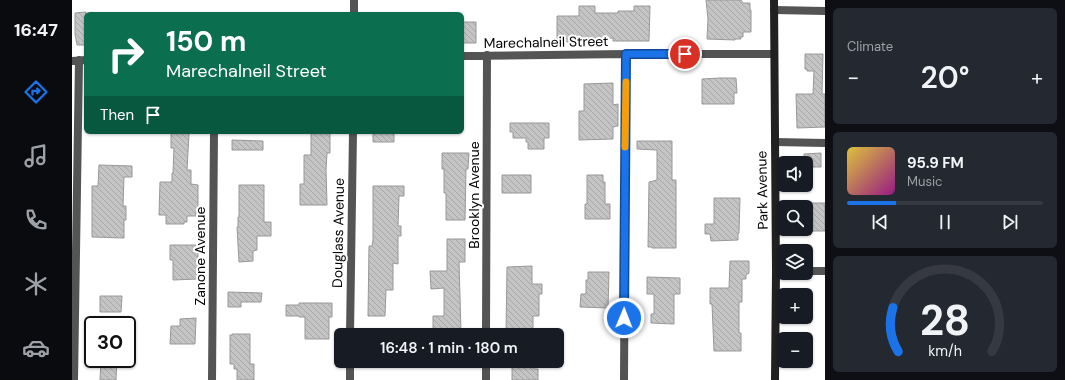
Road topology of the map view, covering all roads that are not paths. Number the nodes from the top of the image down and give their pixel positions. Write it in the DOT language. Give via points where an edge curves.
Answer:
graph roads {
  1 [pos="354,0"];
  2 [pos="774,0"];
  3 [pos="774,10"];
  4 [pos="825,11"];
  5 [pos="354,12"];
  6 [pos="626,54"];
  7 [pos="774,54"];
  8 [pos="464,56"];
  9 [pos="488,56"];
  10 [pos="79,60"];
  11 [pos="214,134"];
  12 [pos="353,134"];
  13 [pos="775,142"];
  14 [pos="825,143"];
  15 [pos="779,244"];
  16 [pos="813,271"];
  17 [pos="825,271"];
  18 [pos="780,280"];
  19 [pos="350,328"];
  20 [pos="486,328"];
  21 [pos="350,368"];
  22 [pos="486,368"];
  23 [pos="74,380"];
  24 [pos="212,380"];
  25 [pos="350,380"];
  26 [pos="486,380"];
  27 [pos="624,380"];
  28 [pos="775,380"];
  1 -- 5 [label="street"];
  2 -- 3 [label="main road, Park Avenue"];
  3 -- 4 [label="street"];
  3 -- 7 [label="main road, Park Avenue"];
  6 -- 7 [label="street, Marechalneil Street"];
  6 -- 9 [label="street, Marechalneil Street"];
  6 -- 27 [label="street"];
  7 -- 13 [label="main road, Park Avenue"];
  8 -- 9 [label="street, Marechalneil Street"];
  9 -- 20 [label="street, Brooklyn Avenue"];
  10 -- 23 [label="street"];
  11 -- 24 [label="street, Zanone Avenue"];
  12 -- 19 [label="street, Douglass Avenue"];
  13 -- 14 [label="street"];
  13 -- 15 [label="main road, Park Avenue"];
  16 -- 17 [label="street"];
  18 -- 28 [label="main road, Park Avenue"];
  21 -- 25 [label="street"];
  22 -- 26 [label="street"];
}
